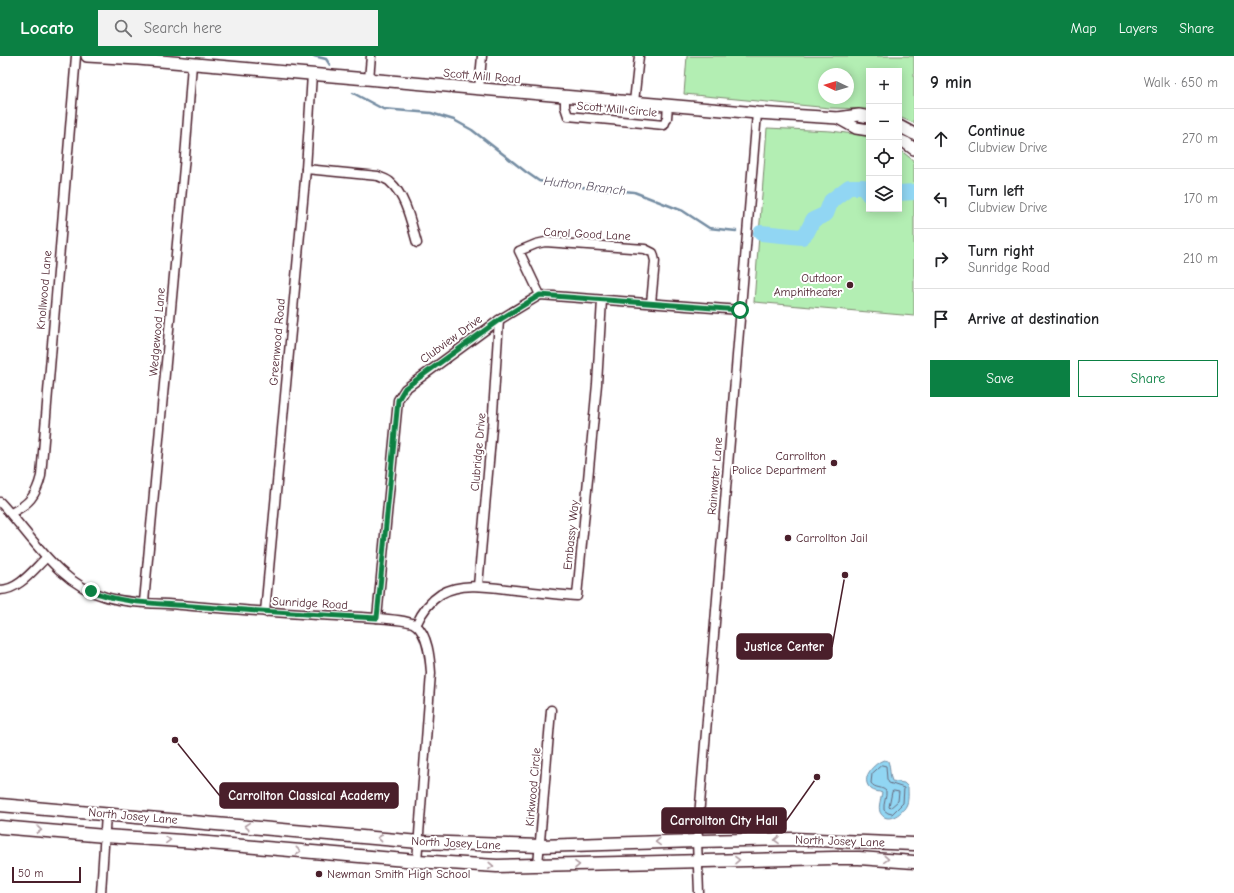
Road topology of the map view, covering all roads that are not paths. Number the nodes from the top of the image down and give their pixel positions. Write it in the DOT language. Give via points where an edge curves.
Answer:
graph roads {
  1 [pos="76,56"];
  2 [pos="86,56"];
  3 [pos="371,56"];
  4 [pos="482,56"];
  5 [pos="639,56"];
  6 [pos="138,58"];
  7 [pos="192,64"];
  8 [pos="312,74"];
  9 [pos="369,80"];
  10 [pos="479,89"];
  11 [pos="565,96"];
  12 [pos="634,102"];
  13 [pos="668,105"];
  14 [pos="756,113"];
  15 [pos="866,116"];
  16 [pos="838,118"];
  17 [pos="902,128"];
  18 [pos="866,130"];
  19 [pos="914,134"];
  20 [pos="902,141"];
  21 [pos="914,150"];
  22 [pos="306,170"];
  23 [pos="417,243"];
  24 [pos="540,295"];
  25 [pos="602,300"];
  26 [pos="651,303"];
  27 [pos="740,310"];
  28 [pos="499,320"];
  29 [pos="0,502"];
  30 [pos="11,513"];
  31 [pos="46,558"];
  32 [pos="478,586"];
  33 [pos="0,590"];
  34 [pos="144,602"];
  35 [pos="265,612"];
  36 [pos="377,618"];
  37 [pos="416,625"];
  38 [pos="551,710"];
  39 [pos="0,805"];
  40 [pos="106,814"];
  41 [pos="0,827"];
  42 [pos="105,836"];
  43 [pos="697,841"];
  44 [pos="419,842"];
  45 [pos="914,844"];
  46 [pos="540,846"];
  47 [pos="417,861"];
  48 [pos="698,861"];
  49 [pos="914,862"];
  50 [pos="538,865"];
  51 [pos="101,893"];
  52 [pos="699,893"];
  1 -- 30 [label="street, Knollwood Lane" via="40,476 33,498 24,507"];
  2 -- 6 [label="street, Scott Mill Road"];
  3 -- 9 [label="street"];
  4 -- 10 [label="street"];
  5 -- 12 [label="street"];
  6 -- 7 [label="street, Scott Mill Road"];
  7 -- 8 [label="street, Scott Mill Road"];
  7 -- 34 [label="street, Wedgewood Lane"];
  8 -- 9 [label="street, Scott Mill Road"];
  8 -- 22 [label="street, Greenwood Road"];
  9 -- 10 [label="street, Scott Mill Road"];
  10 -- 11 [label="street, Scott Mill Road"];
  11 -- 12 [label="street, Scott Mill Road"];
  11 -- 13 [label="street, Scott Mill Circle" via="568,116 664,125"];
  12 -- 13 [label="street, Scott Mill Road"];
  13 -- 14 [label="street, Scott Mill Road"];
  14 -- 16 [label="street, Scott Mill Road"];
  14 -- 27 [label="street, Rainwater Lane"];
  15 -- 16 [label="street"];
  16 -- 18 [label="street" via="856,128"];
  17 -- 19 [label="street"];
  20 -- 21 [label="street"];
  22 -- 23 [label="street" via="378,176 388,180 401,194"];
  22 -- 35 [label="street, Greenwood Road"];
  24 -- 25 [label="street"];
  24 -- 26 [label="street, Carol Good Lane" via="519,251 545,242 637,248 653,253 655,261"];
  24 -- 28 [label="street, Clubview Drive"];
  25 -- 26 [label="street"];
  25 -- 32 [label="street, Embassy Way" via="577,596"];
  26 -- 27 [label="street"];
  27 -- 43 [label="street, Rainwater Lane"];
  28 -- 32 [label="street, Clubridge Drive"];
  28 -- 36 [label="street, Clubview Drive" via="405,388 398,400"];
  29 -- 30 [label="street, Sunridge Road"];
  30 -- 31 [label="street, Sunridge Road"];
  31 -- 33 [label="street" via="18,584"];
  31 -- 34 [label="street, Sunridge Road" via="91,591 106,597"];
  32 -- 37 [label="street, Embassy Way" via="459,588 440,595 429,605"];
  34 -- 35 [label="street, Sunridge Road"];
  35 -- 36 [label="street, Sunridge Road"];
  36 -- 37 [label="street, Sunridge Road"];
  37 -- 44 [label="street" via="426,640 431,673"];
  38 -- 46 [label="street, Kirkwood Circle"];
  39 -- 40 [label="main road, North Josey Lane"];
  40 -- 42 [label="street"];
  44 -- 40 [label="main road, North Josey Lane, one-way"];
  41 -- 42 [label="main road, North Josey Lane, one-way"];
  42 -- 47 [label="main road, North Josey Lane, one-way"];
  42 -- 51 [label="street"];
  45 -- 43 [label="main road, North Josey Lane, one-way" via="794,839"];
  43 -- 46 [label="main road, North Josey Lane, one-way"];
  43 -- 48 [label="street, Rainwater Lane"];
  44 -- 46 [label="main road, North Josey Lane"];
  44 -- 47 [label="street"];
  46 -- 50 [label="street, Kirkwood Circle"];
  47 -- 50 [label="main road, North Josey Lane, one-way" via="496,866"];
  48 -- 49 [label="main road, North Josey Lane, one-way" via="859,858"];
  50 -- 48 [label="main road, North Josey Lane, one-way"];
  48 -- 52 [label="street, Rainwater Lane"];
}
